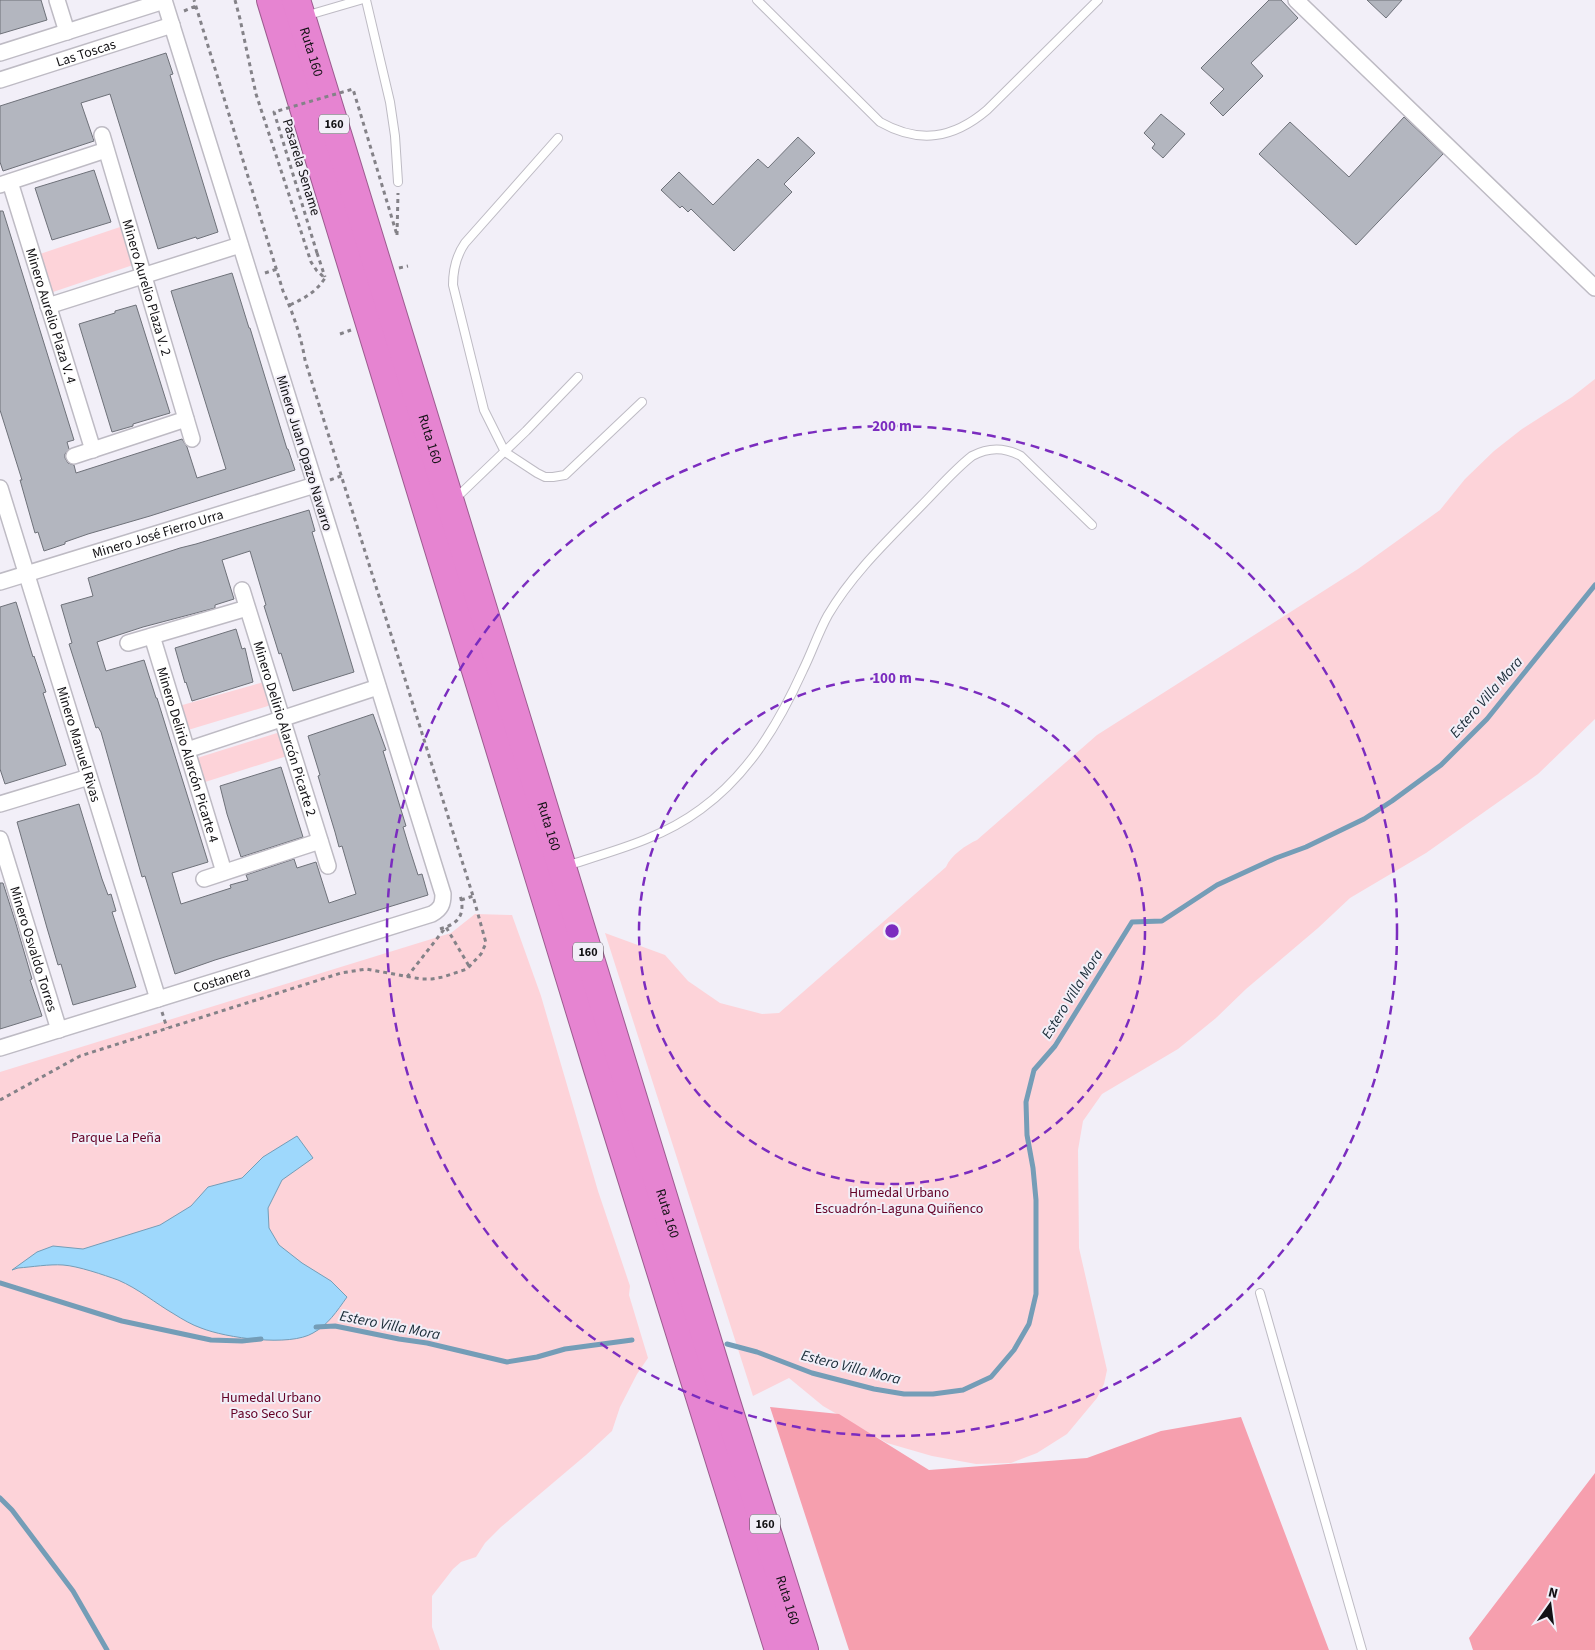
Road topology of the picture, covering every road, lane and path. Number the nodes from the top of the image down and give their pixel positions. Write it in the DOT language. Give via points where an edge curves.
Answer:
graph roads {
  1 [pos="56,0"];
  2 [pos="164,0"];
  3 [pos="194,0"];
  4 [pos="235,0"];
  5 [pos="271,0"];
  6 [pos="360,0"];
  7 [pos="366,0"];
  8 [pos="757,0"];
  9 [pos="1098,0"];
  10 [pos="1296,0"];
  11 [pos="182,5"];
  12 [pos="196,6"];
  13 [pos="298,9"];
  14 [pos="184,11"];
  15 [pos="187,20"];
  16 [pos="172,25"];
  17 [pos="67,32"];
  18 [pos="0,53"];
  19 [pos="0,80"];
  20 [pos="102,135"];
  21 [pos="558,138"];
  22 [pos="106,150"];
  23 [pos="398,182"];
  24 [pos="5,184"];
  25 [pos="240,245"];
  26 [pos="277,269"];
  27 [pos="144,276"];
  28 [pos="325,278"];
  29 [pos="268,282"];
  30 [pos="1595,288"];
  31 [pos="290,304"];
  32 [pos="48,306"];
  33 [pos="578,378"];
  34 [pos="642,402"];
  35 [pos="186,419"];
  36 [pos="192,439"];
  37 [pos="93,450"];
  38 [pos="505,452"];
  39 [pos="74,456"];
  40 [pos="327,471"];
  41 [pos="315,484"];
  42 [pos="0,488"];
  43 [pos="450,504"];
  44 [pos="1092,525"];
  45 [pos="27,574"];
  46 [pos="0,582"];
  47 [pos="242,590"];
  48 [pos="247,608"];
  49 [pos="152,636"];
  50 [pos="128,643"];
  51 [pos="378,687"];
  52 [pos="282,719"];
  53 [pos="187,750"];
  54 [pos="89,777"];
  55 [pos="0,804"];
  56 [pos="0,839"];
  57 [pos="320,841"];
  58 [pos="328,866"];
  59 [pos="562,867"];
  60 [pos="224,872"];
  61 [pos="204,879"];
  62 [pos="458,890"];
  63 [pos="473,896"];
  64 [pos="461,900"];
  65 [pos="441,907"];
  66 [pos="446,927"];
  67 [pos="437,930"];
  68 [pos="469,966"];
  69 [pos="407,977"];
  70 [pos="158,999"];
  71 [pos="154,1018"];
  72 [pos="167,1028"];
  73 [pos="59,1030"];
  74 [pos="0,1048"];
  75 [pos="1260,1292"];
  76 [pos="759,1586"];
  77 [pos="772,1650"];
  78 [pos="779,1650"];
  79 [pos="804,1650"];
  80 [pos="1362,1650"];
  1 -- 17 [label="street"];
  2 -- 16 [label="street, Minero Juan Opazo Navarro"];
  2 -- 17 [label="street, Las Toscas"];
  3 -- 12 [label="path"];
  4 -- 28 [label="path" via="268,133 311,262"];
  5 -- 76 [label="highway, Ruta 160 / 160"];
  6 -- 13 [label="lane"];
  7 -- 23 [label="lane" via="390,102"];
  8 -- 9 [label="lane" via="880,122 903,133 929,136 953,131 976,119"];
  10 -- 30 [label="street"];
  11 -- 14 [label="path"];
  12 -- 14 [label="path"];
  12 -- 26 [label="path"];
  13 -- 43 [label="highway, Ruta 160 / 160"];
  14 -- 15 [label="path"];
  16 -- 19 [label="street, Las Toscas"];
  16 -- 25 [label="street, Minero Juan Opazo Navarro"];
  17 -- 18 [label="street, Las Toscas"];
  20 -- 22 [label="street, Minero Aurelio Plaza V. 2"];
  21 -- 38 [label="lane" via="465,243 454,267 453,285 484,410"];
  22 -- 24 [label="street"];
  22 -- 27 [label="street, Minero Aurelio Plaza V. 2"];
  23 -- 28 [label="path, Pasarela Sename, bridge" via="397,235 353,88 274,112"];
  24 -- 32 [label="street, Minero Aurelio Plaza V. 4"];
  25 -- 27 [label="street"];
  25 -- 41 [label="street, Minero Juan Opazo Navarro"];
  26 -- 29 [label="path" via="265,273"];
  26 -- 31 [label="path"];
  27 -- 32 [label="street"];
  27 -- 35 [label="street, Minero Aurelio Plaza V. 2"];
  28 -- 31 [label="path" via="310,295"];
  31 -- 40 [label="path" via="341,476 330,480"];
  32 -- 37 [label="street, Minero Aurelio Plaza V. 4"];
  33 -- 38 [label="lane"];
  34 -- 38 [label="lane" via="565,475 537,474"];
  35 -- 36 [label="street, Minero Aurelio Plaza V. 2"];
  35 -- 37 [label="street"];
  37 -- 39 [label="street"];
  38 -- 43 [label="lane"];
  41 -- 45 [label="street, Minero José Fierro Urra"];
  41 -- 51 [label="street, Minero Juan Opazo Navarro"];
  42 -- 45 [label="street, Minero Manuel Rivas"];
  43 -- 59 [label="highway, Ruta 160 / 160"];
  44 -- 59 [label="lane" via="1021,456 996,449 972,456 896,532 841,595 778,721 751,760 720,794 665,832"];
  45 -- 46 [label="street, Minero José Fierro Urra"];
  45 -- 54 [label="street, Minero Manuel Rivas"];
  47 -- 48 [label="street, Minero Delirio Alarcón Picarte 2"];
  48 -- 49 [label="street"];
  48 -- 52 [label="street, Minero Delirio Alarcón Picarte 2"];
  49 -- 50 [label="street"];
  49 -- 53 [label="street, Minero Delirio Alarcón Picarte 4"];
  51 -- 52 [label="street"];
  51 -- 65 [label="street, Minero Juan Opazo Navarro" via="443,894"];
  52 -- 53 [label="street"];
  52 -- 57 [label="street, Minero Delirio Alarcón Picarte 2"];
  53 -- 60 [label="street, Minero Delirio Alarcón Picarte 4"];
  54 -- 55 [label="street"];
  54 -- 70 [label="street, Minero Manuel Rivas"];
  56 -- 73 [label="street, Minero Osvaldo Torres"];
  57 -- 58 [label="street, Minero Delirio Alarcón Picarte 2"];
  57 -- 60 [label="street"];
  59 -- 79 [label="highway, Ruta 160 / 160"];
  60 -- 61 [label="street"];
  62 -- 64 [label="path"];
  63 -- 64 [label="path"];
  64 -- 66 [label="path" via="460,917"];
  65 -- 70 [label="street, Costanera" via="432,914"];
  66 -- 67 [label="path"];
  66 -- 68 [label="path"];
  66 -- 69 [label="path"];
  70 -- 73 [label="street, Costanera"];
  71 -- 72 [label="path" via="163,1015"];
  73 -- 74 [label="street, Costanera"];
  75 -- 80 [label="lane"];
  76 -- 77 [label="highway"];
  76 -- 78 [label="highway, Ruta 160 / 160"];
}
